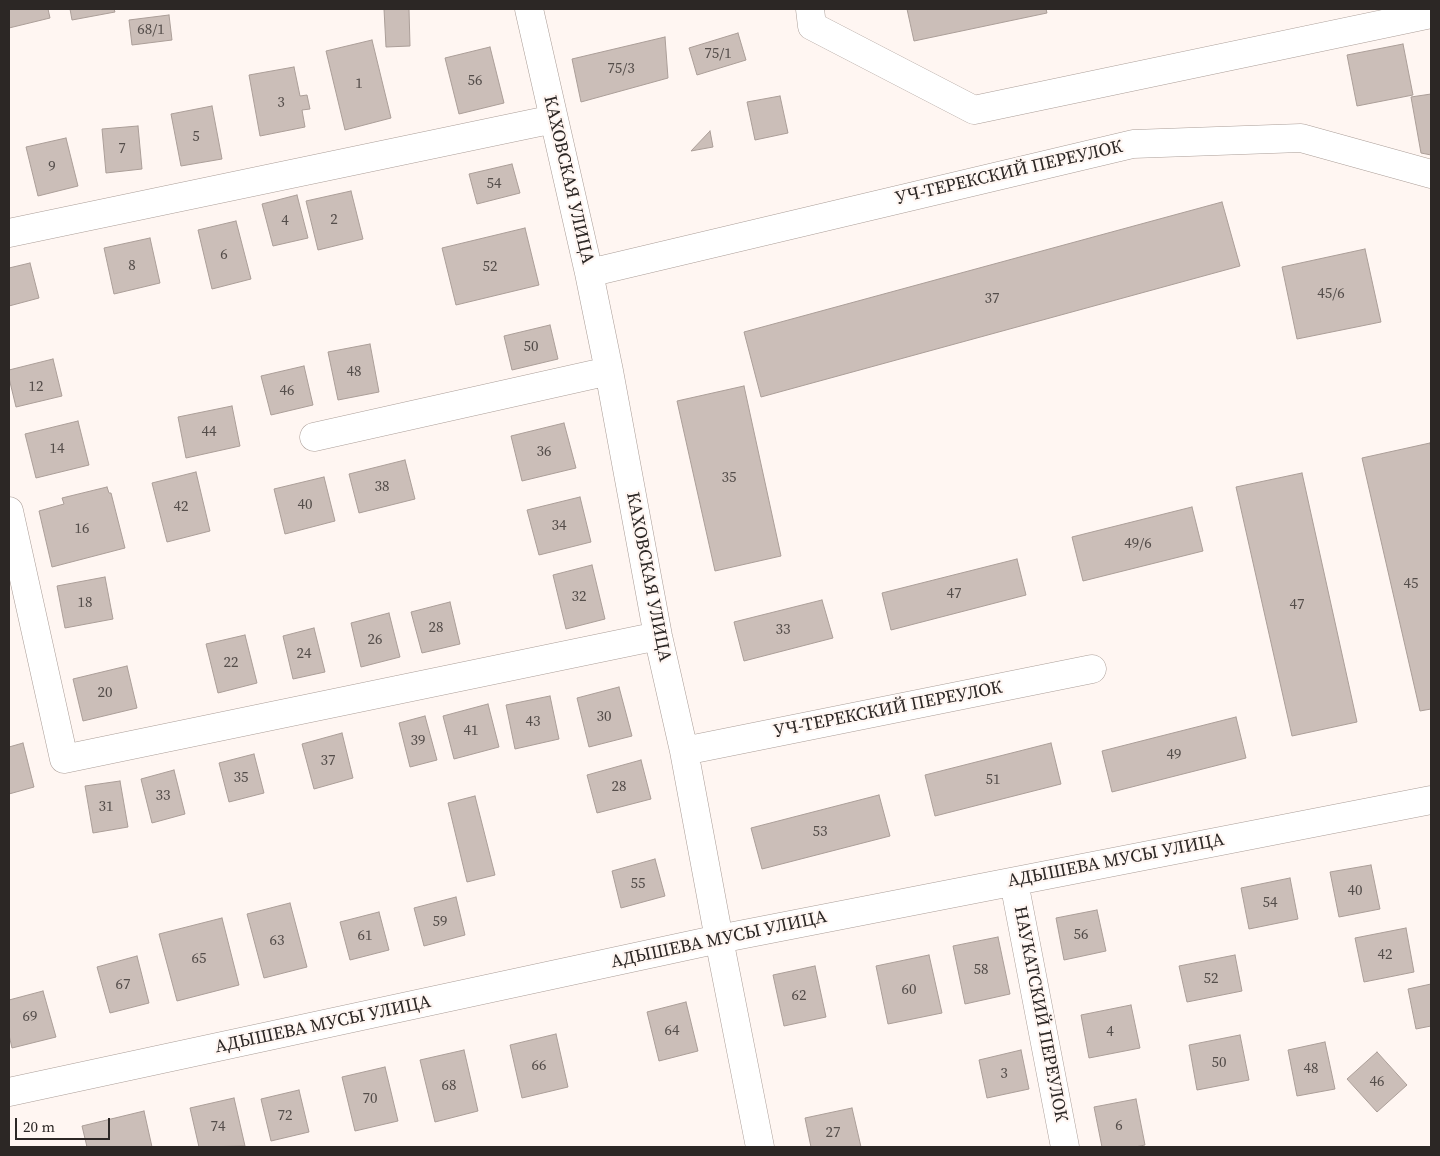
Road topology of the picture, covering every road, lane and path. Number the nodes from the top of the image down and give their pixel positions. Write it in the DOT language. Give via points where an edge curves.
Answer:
graph roads {
  1 [pos="530,9"];
  2 [pos="810,9"];
  3 [pos="1431,14"];
  4 [pos="554,119"];
  5 [pos="1431,174"];
  6 [pos="9,233"];
  7 [pos="589,273"];
  8 [pos="610,371"];
  9 [pos="314,437"];
  10 [pos="9,511"];
  11 [pos="658,636"];
  12 [pos="1092,669"];
  13 [pos="684,751"];
  14 [pos="1431,800"];
  15 [pos="1014,882"];
  16 [pos="719,939"];
  17 [pos="9,1092"];
  18 [pos="760,1147"];
  19 [pos="1066,1147"];
  1 -- 4 [label="street, КАХОВСКАЯ УЛИЦА"];
  2 -- 3 [label="street" via="812,26 974,110"];
  4 -- 6 [label="street"];
  4 -- 7 [label="street, КАХОВСКАЯ УЛИЦА"];
  5 -- 7 [label="street, УЧ-ТЕРЕКСКИЙ ПЕРЕУЛОК" via="1301,138 1133,144"];
  7 -- 8 [label="street, КАХОВСКАЯ УЛИЦА"];
  8 -- 9 [label="street"];
  8 -- 11 [label="street, КАХОВСКАЯ УЛИЦА"];
  10 -- 11 [label="street" via="64,759"];
  11 -- 13 [label="street, КАХОВСКАЯ УЛИЦА"];
  12 -- 13 [label="street, УЧ-ТЕРЕКСКИЙ ПЕРЕУЛОК"];
  13 -- 16 [label="street, КАХОВСКАЯ УЛИЦА"];
  14 -- 15 [label="street, АДЫШЕВА МУСЫ УЛИЦА"];
  15 -- 16 [label="street, АДЫШЕВА МУСЫ УЛИЦА"];
  15 -- 19 [label="street, НАУКАТСКИЙ ПЕРЕУЛОК"];
  16 -- 17 [label="street, АДЫШЕВА МУСЫ УЛИЦА"];
  16 -- 18 [label="street, КАХОВСКАЯ УЛИЦА"];
}
